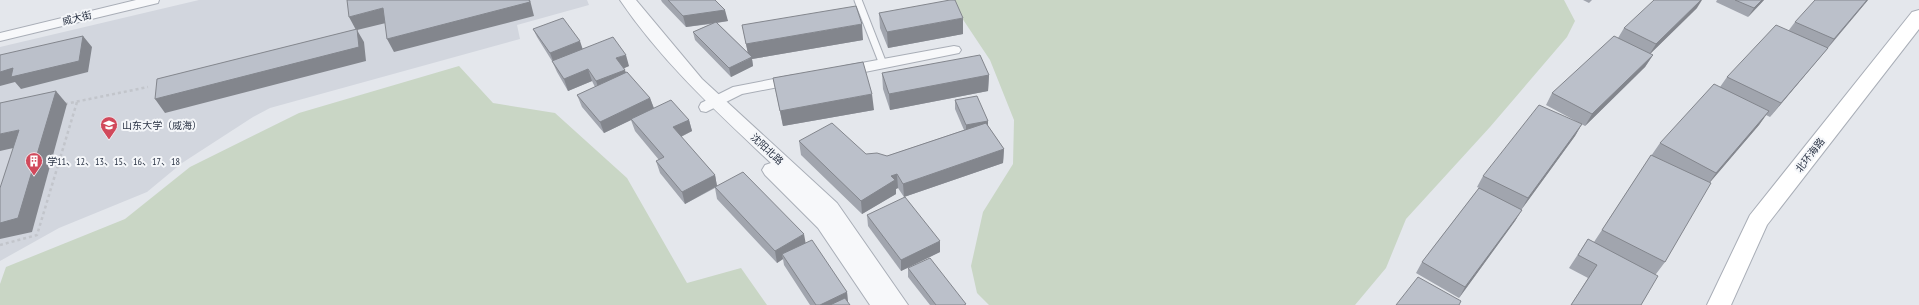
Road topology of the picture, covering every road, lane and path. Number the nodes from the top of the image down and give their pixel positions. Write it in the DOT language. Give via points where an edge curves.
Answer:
graph roads {
  1 [pos="153,0"];
  2 [pos="615,0"];
  3 [pos="628,0"];
  4 [pos="858,0"];
  5 [pos="121,4"];
  6 [pos="1919,16"];
  7 [pos="0,37"];
  8 [pos="954,50"];
  9 [pos="883,64"];
  10 [pos="829,74"];
  11 [pos="806,78"];
  12 [pos="148,87"];
  13 [pos="77,102"];
  14 [pos="711,104"];
  15 [pos="62,105"];
  16 [pos="0,245"];
  17 [pos="881,305"];
  18 [pos="898,305"];
  19 [pos="1719,305"];
  1 -- 5 [label="street, 威大街"];
  2 -- 14 [label="street, 沈阳北路" via="643,38 690,91"];
  3 -- 14 [label="street, 沈阳北路"];
  4 -- 9 [label="lane"];
  5 -- 7 [label="street, 威大街"];
  6 -- 19 [label="main road, 北环海路" via="1758,221"];
  8 -- 9 [label="street"];
  9 -- 10 [label="street"];
  11 -- 14 [label="street" via="738,90"];
  12 -- 13 [label="path"];
  13 -- 15 [label="path"];
  13 -- 16 [label="path" via="37,235"];
  14 -- 17 [label="street, 沈阳北路" via="825,223"];
  14 -- 18 [label="street, 沈阳北路" via="830,208"];
}
